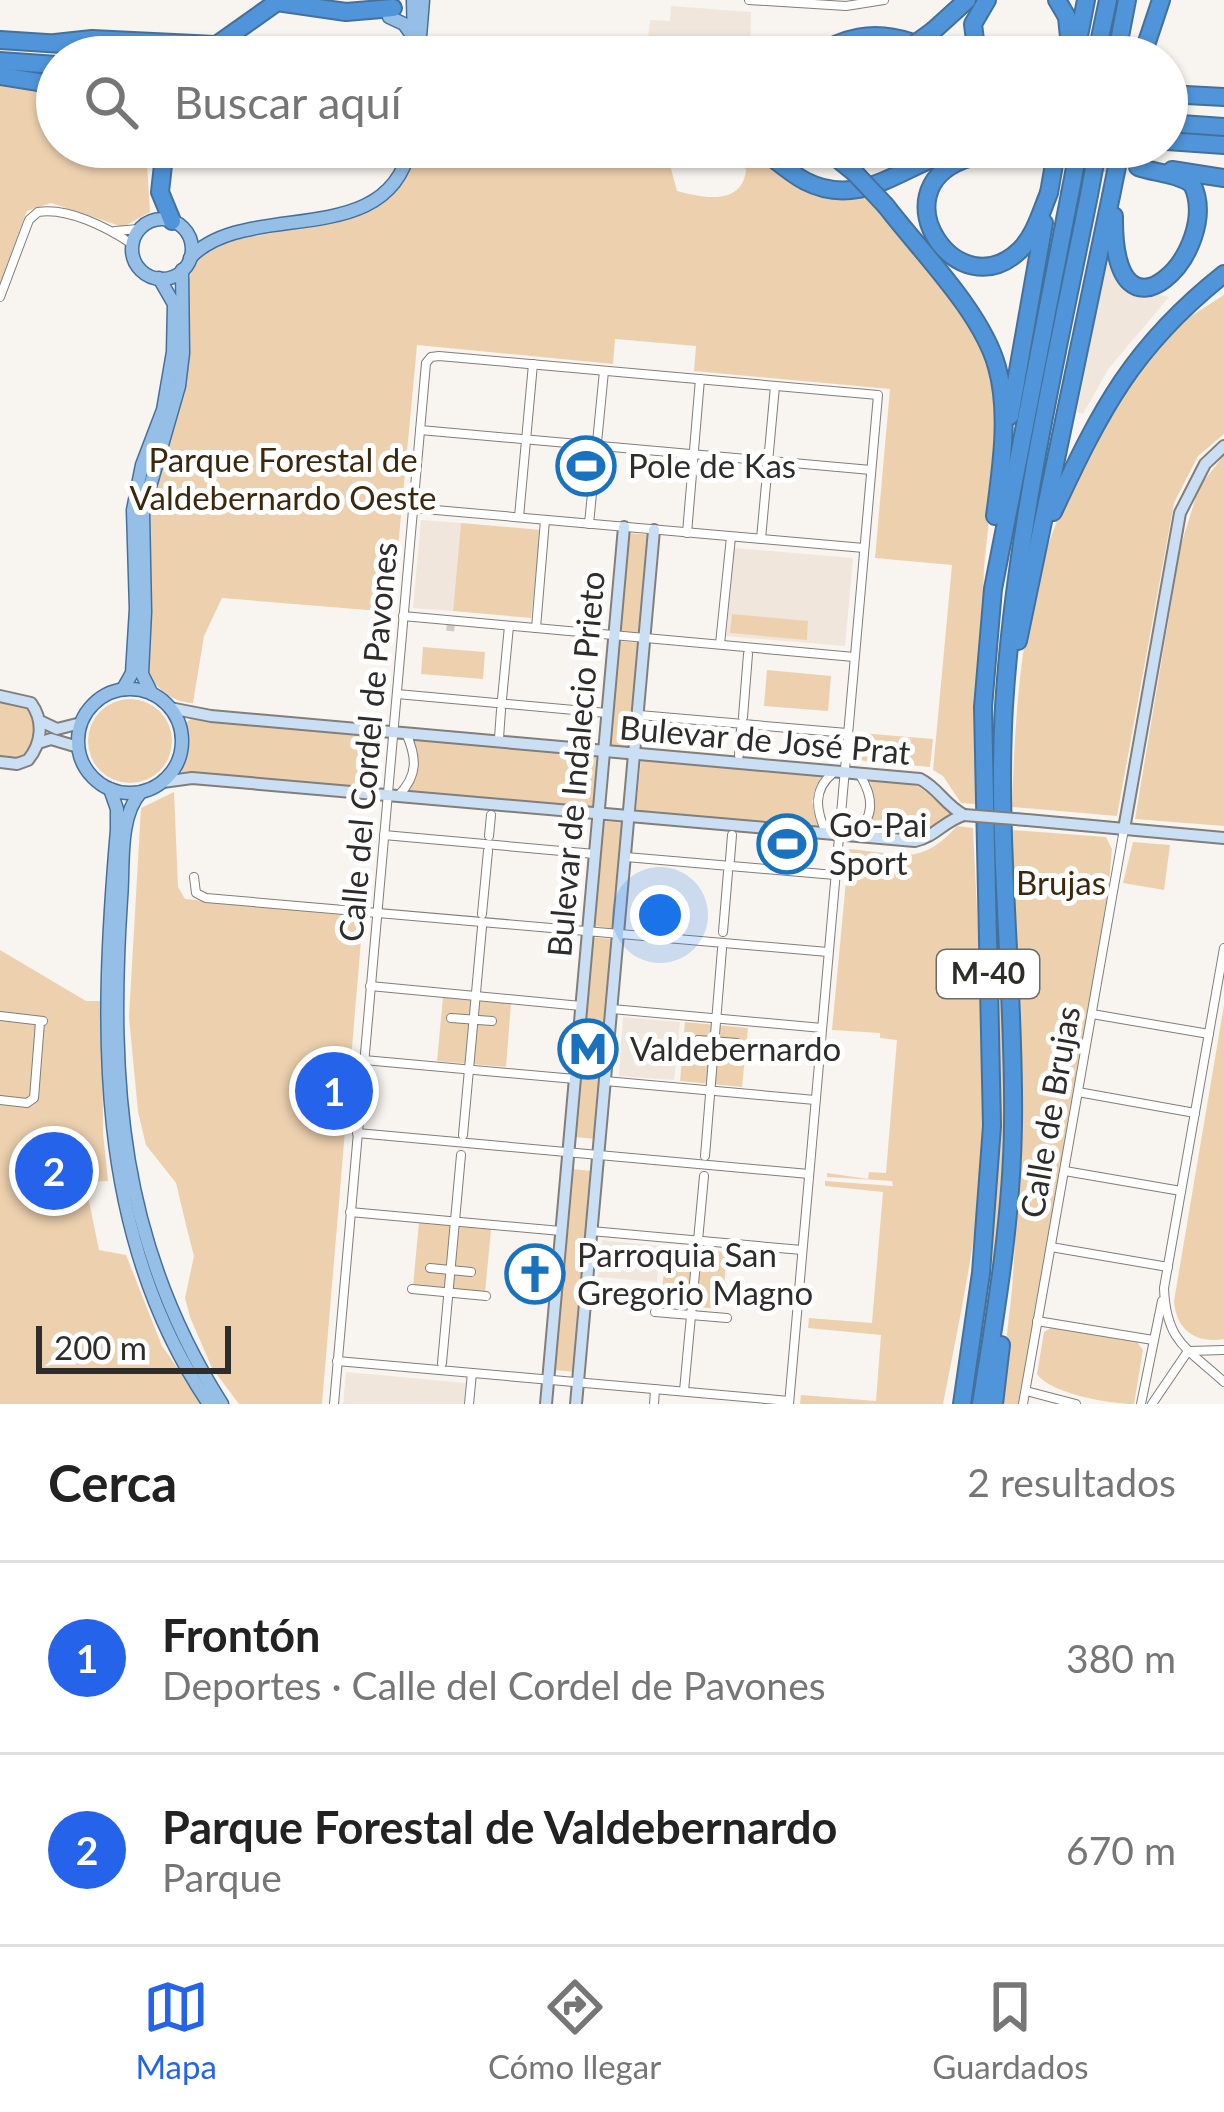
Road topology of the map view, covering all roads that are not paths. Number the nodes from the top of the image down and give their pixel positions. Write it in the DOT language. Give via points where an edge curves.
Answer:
graph roads {
  1 [pos="749,0"];
  2 [pos="884,0"];
  3 [pos="967,0"];
  4 [pos="987,0"];
  5 [pos="1057,0"];
  6 [pos="1086,0"];
  7 [pos="1108,0"];
  8 [pos="1127,0"];
  9 [pos="1151,0"];
  10 [pos="1161,0"];
  11 [pos="409,6"];
  12 [pos="236,36"];
  13 [pos="277,36"];
  14 [pos="411,36"];
  15 [pos="414,36"];
  16 [pos="927,36"];
  17 [pos="974,36"];
  18 [pos="1070,36"];
  19 [pos="1078,36"];
  20 [pos="1100,36"];
  21 [pos="1120,36"];
  22 [pos="1145,36"];
  23 [pos="1148,36"];
  24 [pos="0,40"];
  25 [pos="36,42"];
  26 [pos="0,61"];
  27 [pos="36,64"];
  28 [pos="0,74"];
  29 [pos="36,79"];
  30 [pos="1188,94"];
  31 [pos="1224,94"];
  32 [pos="1188,125"];
  33 [pos="1224,128"];
  34 [pos="1188,143"];
  35 [pos="1224,146"];
  36 [pos="153,168"];
  37 [pos="163,168"];
  38 [pos="404,168"];
  39 [pos="786,168"];
  40 [pos="850,168"];
  41 [pos="915,168"];
  42 [pos="951,168"];
  43 [pos="1051,168"];
  44 [pos="1079,168"];
  45 [pos="1090,168"];
  46 [pos="1117,168"];
  47 [pos="1139,168"];
  48 [pos="1147,168"];
  49 [pos="1224,178"];
  50 [pos="1049,193"];
  51 [pos="1079,194"];
  52 [pos="1111,196"];
  53 [pos="1216,209"];
  54 [pos="163,225"];
  55 [pos="114,232"];
  56 [pos="215,238"];
  57 [pos="132,244"];
  58 [pos="186,264"];
  59 [pos="1220,266"];
  60 [pos="159,278"];
  61 [pos="1224,289"];
  62 [pos="0,297"];
  63 [pos="1143,349"];
  64 [pos="533,364"];
  65 [pos="604,370"];
  66 [pos="700,379"];
  67 [pos="775,386"];
  68 [pos="420,430"];
  69 [pos="526,439"];
  70 [pos="598,446"];
  71 [pos="1224,446"];
  72 [pos="694,454"];
  73 [pos="768,460"];
  74 [pos="871,470"];
  75 [pos="997,506"];
  76 [pos="412,508"];
  77 [pos="519,517"];
  78 [pos="545,520"];
  79 [pos="590,524"];
  80 [pos="624,527"];
  81 [pos="654,530"];
  82 [pos="687,533"];
  83 [pos="731,537"];
  84 [pos="761,539"];
  85 [pos="1040,540"];
  86 [pos="864,548"];
  87 [pos="993,589"];
  88 [pos="403,616"];
  89 [pos="508,626"];
  90 [pos="536,628"];
  91 [pos="614,635"];
  92 [pos="646,638"];
  93 [pos="720,644"];
  94 [pos="748,654"];
  95 [pos="854,657"];
  96 [pos="123,689"];
  97 [pos="152,694"];
  98 [pos="397,694"];
  99 [pos="0,696"];
  100 [pos="502,699"];
  101 [pos="1004,706"];
  102 [pos="170,708"];
  103 [pos="501,710"];
  104 [pos="608,712"];
  105 [pos="639,715"];
  106 [pos="742,717"];
  107 [pos="40,721"];
  108 [pos="81,723"];
  109 [pos="741,730"];
  110 [pos="393,732"];
  111 [pos="848,733"];
  112 [pos="499,737"];
  113 [pos="38,743"];
  114 [pos="78,747"];
  115 [pos="604,752"];
  116 [pos="635,754"];
  117 [pos="739,754"];
  118 [pos="0,762"];
  119 [pos="840,772"];
  120 [pos="859,774"];
  121 [pos="163,782"];
  122 [pos="110,789"];
  123 [pos="141,792"];
  124 [pos="372,794"];
  125 [pos="393,796"];
  126 [pos="599,813"];
  127 [pos="491,815"];
  128 [pos="964,815"];
  129 [pos="630,816"];
  130 [pos="1124,829"];
  131 [pos="383,835"];
  132 [pos="732,835"];
  133 [pos="833,835"];
  134 [pos="489,836"];
  135 [pos="853,836"];
  136 [pos="1222,839"];
  137 [pos="488,851"];
  138 [pos="595,854"];
  139 [pos="626,856"];
  140 [pos="730,860"];
  141 [pos="728,872"];
  142 [pos="835,875"];
  143 [pos="377,911"];
  144 [pos="482,914"];
  145 [pos="482,927"];
  146 [pos="588,931"];
  147 [pos="723,932"];
  148 [pos="619,933"];
  149 [pos="1224,948"];
  150 [pos="722,949"];
  151 [pos="828,952"];
  152 [pos="370,986"];
  153 [pos="1220,987"];
  154 [pos="475,996"];
  155 [pos="581,1006"];
  156 [pos="612,1009"];
  157 [pos="1091,1014"];
  158 [pos="0,1016"];
  159 [pos="451,1018"];
  160 [pos="715,1018"];
  161 [pos="474,1020"];
  162 [pos="492,1022"];
  163 [pos="822,1028"];
  164 [pos="1209,1034"];
  165 [pos="698,1040"];
  166 [pos="713,1041"];
  167 [pos="737,1043"];
  168 [pos="364,1060"];
  169 [pos="468,1070"];
  170 [pos="575,1079"];
  171 [pos="605,1082"];
  172 [pos="711,1091"];
  173 [pos="1078,1092"];
  174 [pos="0,1100"];
  175 [pos="815,1100"];
  176 [pos="1195,1113"];
  177 [pos="357,1133"];
  178 [pos="463,1135"];
  179 [pos="568,1152"];
  180 [pos="461,1155"];
  181 [pos="598,1155"];
  182 [pos="706,1156"];
  183 [pos="1065,1171"];
  184 [pos="809,1174"];
  185 [pos="704,1176"];
  186 [pos="1181,1191"];
  187 [pos="350,1212"];
  188 [pos="455,1221"];
  189 [pos="1006,1229"];
  190 [pos="561,1231"];
  191 [pos="592,1231"];
  192 [pos="698,1241"];
  193 [pos="1051,1247"];
  194 [pos="802,1250"];
  195 [pos="1168,1267"];
  196 [pos="430,1268"];
  197 [pos="451,1270"];
  198 [pos="471,1272"];
  199 [pos="1165,1288"];
  200 [pos="412,1289"];
  201 [pos="448,1292"];
  202 [pos="486,1296"];
  203 [pos="655,1312"];
  204 [pos="1159,1312"];
  205 [pos="976,1313"];
  206 [pos="691,1315"];
  207 [pos="728,1318"];
  208 [pos="1037,1322"];
  209 [pos="1164,1329"];
  210 [pos="1153,1340"];
  211 [pos="1175,1340"];
  212 [pos="1224,1350"];
  213 [pos="1188,1351"];
  214 [pos="1212,1353"];
  215 [pos="338,1360"];
  216 [pos="442,1363"];
  217 [pos="1214,1372"];
  218 [pos="472,1373"];
  219 [pos="548,1380"];
  220 [pos="578,1382"];
  221 [pos="1224,1382"];
  222 [pos="655,1390"];
  223 [pos="684,1391"];
  224 [pos="1026,1391"];
  225 [pos="789,1402"];
  226 [pos="208,1404"];
  227 [pos="222,1404"];
  228 [pos="334,1404"];
  229 [pos="469,1404"];
  230 [pos="546,1404"];
  231 [pos="576,1404"];
  232 [pos="654,1404"];
  233 [pos="952,1404"];
  234 [pos="962,1404"];
  235 [pos="981,1404"];
  236 [pos="994,1404"];
  237 [pos="1023,1404"];
  238 [pos="1076,1404"];
  239 [pos="1141,1404"];
  240 [pos="1152,1404"];
  1 -- 2 [label="street"];
  3 -- 16 [label="highway, bridge"];
  4 -- 17 [label="highway"];
  5 -- 18 [label="highway"];
  6 -- 19 [label="highway"];
  7 -- 20 [label="highway"];
  8 -- 21 [label="highway"];
  9 -- 22 [label="highway"];
  10 -- 23 [label="highway"];
  11 -- 12 [label="highway" via="346,12 277,2"];
  11 -- 13 [label="highway" via="350,18 279,8 270,22"];
  11 -- 14 [label="main road" via="404,24"];
  11 -- 15 [label="main road"];
  24 -- 25 [label="highway"];
  26 -- 27 [label="highway"];
  28 -- 29 [label="highway"];
  30 -- 31 [label="highway"];
  32 -- 33 [label="highway"];
  34 -- 35 [label="highway"];
  36 -- 54 [label="highway"];
  37 -- 54 [label="highway"];
  38 -- 56 [label="main road" via="354,211"];
  39 -- 41 [label="highway" via="843,191"];
  40 -- 75 [label="highway, bridge" via="974,320 996,363 1003,414"];
  42 -- 50 [label="highway" via="933,184 928,223 940,246 971,264 995,264 1023,247"];
  43 -- 50 [label="highway, bridge"];
  44 -- 51 [label="highway, M-40, bridge"];
  45 -- 51 [label="highway, M-40, bridge"];
  46 -- 52 [label="highway, bridge"];
  47 -- 53 [label="highway" via="1193,184"];
  48 -- 49 [label="highway"];
  50 -- 75 [label="highway"];
  51 -- 87 [label="highway, M-40"];
  51 -- 101 [label="highway, M-40" via="1019,555"];
  52 -- 59 [label="highway" via="1117,250 1139,280 1179,286"];
  52 -- 85 [label="highway"];
  54 -- 55 [label="street"];
  54 -- 56 [label="main road"];
  54 -- 57 [label="main road"];
  54 -- 58 [label="main road" via="191,244"];
  55 -- 57 [label="street"];
  55 -- 62 [label="street" via="38,212"];
  56 -- 58 [label="main road"];
  57 -- 60 [label="main road" via="138,267"];
  58 -- 60 [label="main road"];
  58 -- 97 [label="main road" via="179,386 143,511 142,674"];
  59 -- 63 [label="highway"];
  60 -- 96 [label="main road" via="174,304 173,352 136,487 132,673"];
  61 -- 63 [label="highway"];
  63 -- 85 [label="highway" via="1099,414"];
  64 -- 65 [label="street"];
  64 -- 68 [label="street, Calle del Cordel de Pavones" via="431,357"];
  64 -- 69 [label="street"];
  65 -- 66 [label="street"];
  65 -- 70 [label="street"];
  66 -- 67 [label="street"];
  66 -- 72 [label="street"];
  67 -- 73 [label="street"];
  67 -- 74 [label="street" via="878,394"];
  68 -- 69 [label="street"];
  68 -- 76 [label="street, Calle del Cordel de Pavones"];
  69 -- 70 [label="street"];
  69 -- 77 [label="street"];
  70 -- 72 [label="street"];
  70 -- 79 [label="street"];
  71 -- 130 [label="street" via="1205,464 1180,513"];
  72 -- 73 [label="street"];
  72 -- 82 [label="street"];
  73 -- 74 [label="street"];
  73 -- 84 [label="street"];
  74 -- 86 [label="street"];
  75 -- 87 [label="highway"];
  76 -- 77 [label="street"];
  76 -- 88 [label="street, Calle del Cordel de Pavones"];
  77 -- 78 [label="street"];
  78 -- 79 [label="street"];
  78 -- 90 [label="street"];
  79 -- 80 [label="street"];
  80 -- 81 [label="street"];
  80 -- 91 [label="street, Bulevar de Indalecio Prieto"];
  81 -- 82 [label="street"];
  81 -- 92 [label="street, Bulevar de Indalecio Prieto"];
  82 -- 83 [label="street"];
  83 -- 84 [label="street"];
  83 -- 93 [label="street"];
  84 -- 86 [label="street"];
  85 -- 101 [label="highway"];
  86 -- 95 [label="street"];
  87 -- 205 [label="highway, M-40" via="983,707 992,1126"];
  88 -- 89 [label="street"];
  88 -- 98 [label="street, Calle del Cordel de Pavones"];
  89 -- 90 [label="street"];
  89 -- 100 [label="street"];
  90 -- 91 [label="street"];
  91 -- 92 [label="street"];
  91 -- 104 [label="street, Bulevar de Indalecio Prieto"];
  92 -- 93 [label="street"];
  92 -- 105 [label="street, Bulevar de Indalecio Prieto"];
  93 -- 95 [label="street"];
  94 -- 106 [label="street"];
  95 -- 111 [label="street"];
  96 -- 97 [label="main road"];
  96 -- 108 [label="main road" via="98,700"];
  97 -- 102 [label="main road"];
  98 -- 104 [label="street"];
  98 -- 110 [label="street, Calle del Cordel de Pavones"];
  99 -- 107 [label="street" via="31,703"];
  101 -- 189 [label="highway, M-40" via="1013,1123"];
  102 -- 110 [label="street, Bulevar de José Prat"];
  102 -- 121 [label="main road" via="182,740"];
  103 -- 112 [label="street"];
  104 -- 115 [label="street, Bulevar de Indalecio Prieto"];
  105 -- 111 [label="street"];
  105 -- 116 [label="street, Bulevar de Indalecio Prieto"];
  107 -- 108 [label="street" via="57,729"];
  107 -- 113 [label="street"];
  108 -- 114 [label="main road"];
  109 -- 117 [label="street"];
  110 -- 115 [label="street, Bulevar de José Prat"];
  110 -- 124 [label="street" via="368,742 363,778"];
  110 -- 125 [label="street, Calle del Cordel de Pavones"];
  110 -- 125 [label="street" via="415,766"];
  111 -- 119 [label="street"];
  113 -- 114 [label="street"];
  113 -- 118 [label="street" via="28,760"];
  114 -- 122 [label="main road" via="91,776"];
  115 -- 116 [label="street, Bulevar de José Prat"];
  115 -- 126 [label="street, Bulevar de Indalecio Prieto"];
  116 -- 119 [label="street, Bulevar de José Prat"];
  116 -- 129 [label="street, Bulevar de Indalecio Prieto"];
  119 -- 120 [label="street, Bulevar de José Prat"];
  119 -- 133 [label="street"];
  119 -- 133 [label="street" via="820,790 817,807"];
  120 -- 128 [label="street, Bulevar de José Prat" via="920,779"];
  120 -- 135 [label="street" via="871,807"];
  121 -- 123 [label="main road"];
  121 -- 124 [label="street"];
  122 -- 123 [label="main road"];
  122 -- 226 [label="main road" via="117,812 106,1040 119,1177 148,1286"];
  123 -- 227 [label="main road" via="128,819 117,958 121,1122 157,1278"];
  124 -- 125 [label="street"];
  125 -- 126 [label="street"];
  125 -- 131 [label="street, Calle del Cordel de Pavones"];
  126 -- 129 [label="street"];
  126 -- 138 [label="street, Bulevar de Indalecio Prieto"];
  127 -- 134 [label="street"];
  128 -- 130 [label="street, bridge"];
  128 -- 135 [label="street" via="926,839"];
  129 -- 133 [label="street"];
  129 -- 139 [label="street, Bulevar de Indalecio Prieto"];
  130 -- 136 [label="street"];
  130 -- 157 [label="street, Calle de Brujas"];
  131 -- 138 [label="street"];
  131 -- 143 [label="street, Calle del Cordel de Pavones"];
  132 -- 140 [label="street"];
  133 -- 135 [label="street"];
  133 -- 142 [label="street"];
  137 -- 144 [label="street"];
  138 -- 146 [label="street, Bulevar de Indalecio Prieto"];
  139 -- 142 [label="street"];
  139 -- 148 [label="street, Bulevar de Indalecio Prieto"];
  141 -- 147 [label="street"];
  142 -- 151 [label="street"];
  143 -- 143 [label="street" via="206,893 194,878 196,893 206,898"];
  143 -- 146 [label="street"];
  143 -- 152 [label="street, Calle del Cordel de Pavones"];
  145 -- 154 [label="street"];
  146 -- 148 [label="street"];
  146 -- 155 [label="street, Bulevar de Indalecio Prieto"];
  148 -- 151 [label="street"];
  148 -- 156 [label="street, Bulevar de Indalecio Prieto"];
  149 -- 153 [label="street"];
  150 -- 160 [label="street"];
  151 -- 163 [label="street"];
  152 -- 154 [label="street, Calle del Cordel de Pavones"];
  152 -- 168 [label="street, Calle del Cordel de Pavones"];
  153 -- 164 [label="street"];
  154 -- 155 [label="street, Bulevar de Indalecio Prieto"];
  154 -- 161 [label="street"];
  155 -- 170 [label="street, Bulevar de Indalecio Prieto"];
  156 -- 160 [label="street"];
  156 -- 171 [label="street, Bulevar de Indalecio Prieto"];
  157 -- 164 [label="street"];
  157 -- 173 [label="street, Calle de Brujas"];
  158 -- 174 [label="street" via="42,1022 32,1102"];
  159 -- 161 [label="street"];
  160 -- 163 [label="street"];
  160 -- 166 [label="street"];
  161 -- 162 [label="street"];
  161 -- 169 [label="street"];
  163 -- 175 [label="street"];
  164 -- 176 [label="street"];
  165 -- 166 [label="street"];
  166 -- 167 [label="street"];
  166 -- 172 [label="street"];
  168 -- 169 [label="street"];
  168 -- 177 [label="street, Calle del Cordel de Pavones"];
  169 -- 170 [label="street"];
  169 -- 178 [label="street"];
  170 -- 179 [label="street, Bulevar de Indalecio Prieto"];
  171 -- 172 [label="street"];
  171 -- 181 [label="street, Bulevar de Indalecio Prieto"];
  172 -- 175 [label="street"];
  172 -- 182 [label="street"];
  173 -- 176 [label="street"];
  173 -- 183 [label="street, Calle de Brujas"];
  175 -- 184 [label="street"];
  176 -- 186 [label="street"];
  177 -- 179 [label="street"];
  177 -- 187 [label="street, Calle del Cordel de Pavones"];
  179 -- 181 [label="street"];
  179 -- 190 [label="street, Bulevar de Indalecio Prieto"];
  180 -- 188 [label="street"];
  181 -- 184 [label="street"];
  181 -- 191 [label="street, Bulevar de Indalecio Prieto"];
  183 -- 186 [label="street"];
  183 -- 193 [label="street, Calle de Brujas"];
  184 -- 194 [label="street"];
  185 -- 192 [label="street"];
  186 -- 195 [label="street"];
  187 -- 188 [label="street"];
  187 -- 215 [label="street, Calle del Cordel de Pavones"];
  188 -- 190 [label="street"];
  188 -- 197 [label="street"];
  189 -- 235 [label="highway, M-40"];
  189 -- 236 [label="highway"];
  190 -- 219 [label="street, Bulevar de Indalecio Prieto"];
  191 -- 192 [label="street"];
  191 -- 220 [label="street, Bulevar de Indalecio Prieto"];
  192 -- 194 [label="street"];
  192 -- 206 [label="street"];
  193 -- 195 [label="street"];
  193 -- 208 [label="street, Calle de Brujas"];
  194 -- 225 [label="street"];
  195 -- 199 [label="street"];
  196 -- 197 [label="street"];
  197 -- 198 [label="street"];
  197 -- 201 [label="street"];
  199 -- 204 [label="street"];
  199 -- 211 [label="street"];
  200 -- 201 [label="street"];
  201 -- 202 [label="street"];
  201 -- 216 [label="street"];
  203 -- 206 [label="street"];
  204 -- 209 [label="street"];
  204 -- 210 [label="street"];
  205 -- 233 [label="highway"];
  205 -- 234 [label="highway, M-40"];
  206 -- 207 [label="street"];
  206 -- 223 [label="street"];
  208 -- 210 [label="street"];
  208 -- 224 [label="street, Calle de Brujas"];
  209 -- 210 [label="street"];
  209 -- 211 [label="street"];
  210 -- 239 [label="street"];
  211 -- 213 [label="street"];
  212 -- 214 [label="street"];
  213 -- 214 [label="street"];
  213 -- 217 [label="street"];
  213 -- 240 [label="street"];
  214 -- 217 [label="street"];
  215 -- 218 [label="street"];
  215 -- 228 [label="street, Calle del Cordel de Pavones"];
  217 -- 221 [label="street"];
  218 -- 219 [label="street"];
  218 -- 229 [label="street"];
  219 -- 220 [label="street"];
  219 -- 230 [label="street, Bulevar de Indalecio Prieto"];
  220 -- 222 [label="street"];
  220 -- 231 [label="street, Bulevar de Indalecio Prieto"];
  222 -- 223 [label="street"];
  222 -- 232 [label="street"];
  223 -- 225 [label="street"];
  224 -- 237 [label="street, Calle de Brujas"];
  224 -- 238 [label="street"];
}
